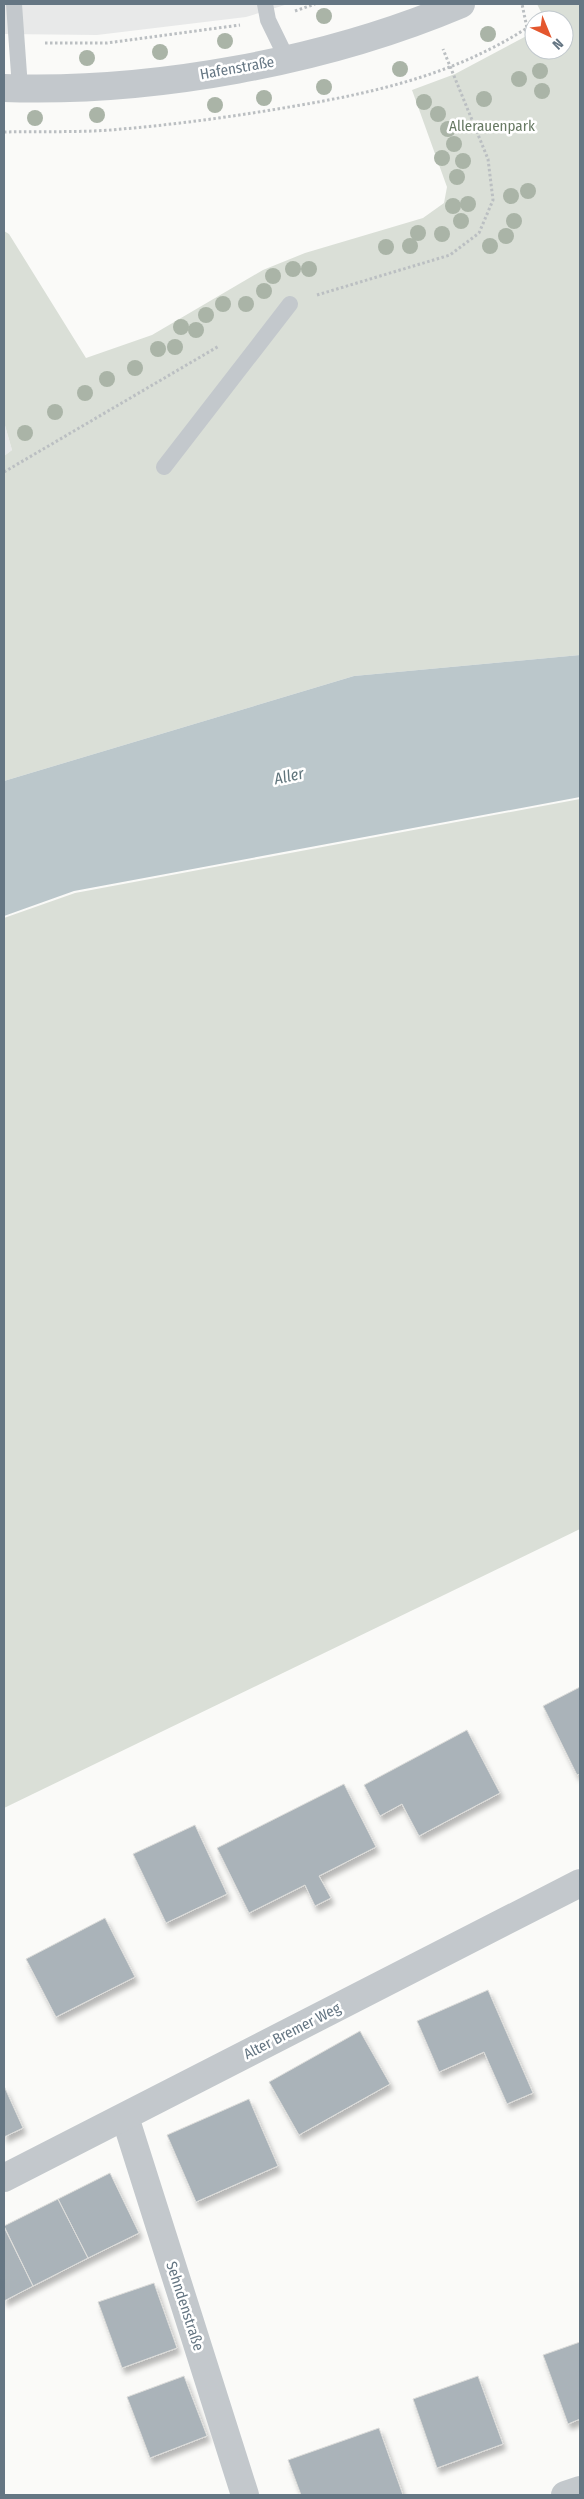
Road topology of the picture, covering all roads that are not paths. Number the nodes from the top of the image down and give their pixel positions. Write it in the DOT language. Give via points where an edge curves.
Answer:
graph roads {
  1 [pos="14,4"];
  2 [pos="461,4"];
  3 [pos="267,12"];
  4 [pos="286,59"];
  5 [pos="12,88"];
  6 [pos="290,304"];
  7 [pos="164,467"];
  8 [pos="580,1883"];
  9 [pos="125,2116"];
  10 [pos="4,2178"];
  11 [pos="580,2490"];
  12 [pos="245,2495"];
  13 [pos="565,2495"];
  1 -- 5 [label="lane" via="16,43"];
  2 -- 4 [label="street, Hafenstraße" via="348,45"];
  3 -- 4 [label="lane"];
  4 -- 5 [label="street, Hafenstraße" via="157,82"];
  6 -- 7 [label="lane"];
  8 -- 9 [label="street, Alter Bremer Weg"];
  9 -- 10 [label="street, Alter Bremer Weg"];
  9 -- 12 [label="street, Sehndenstraße"];
  11 -- 13 [label="street"];
}
